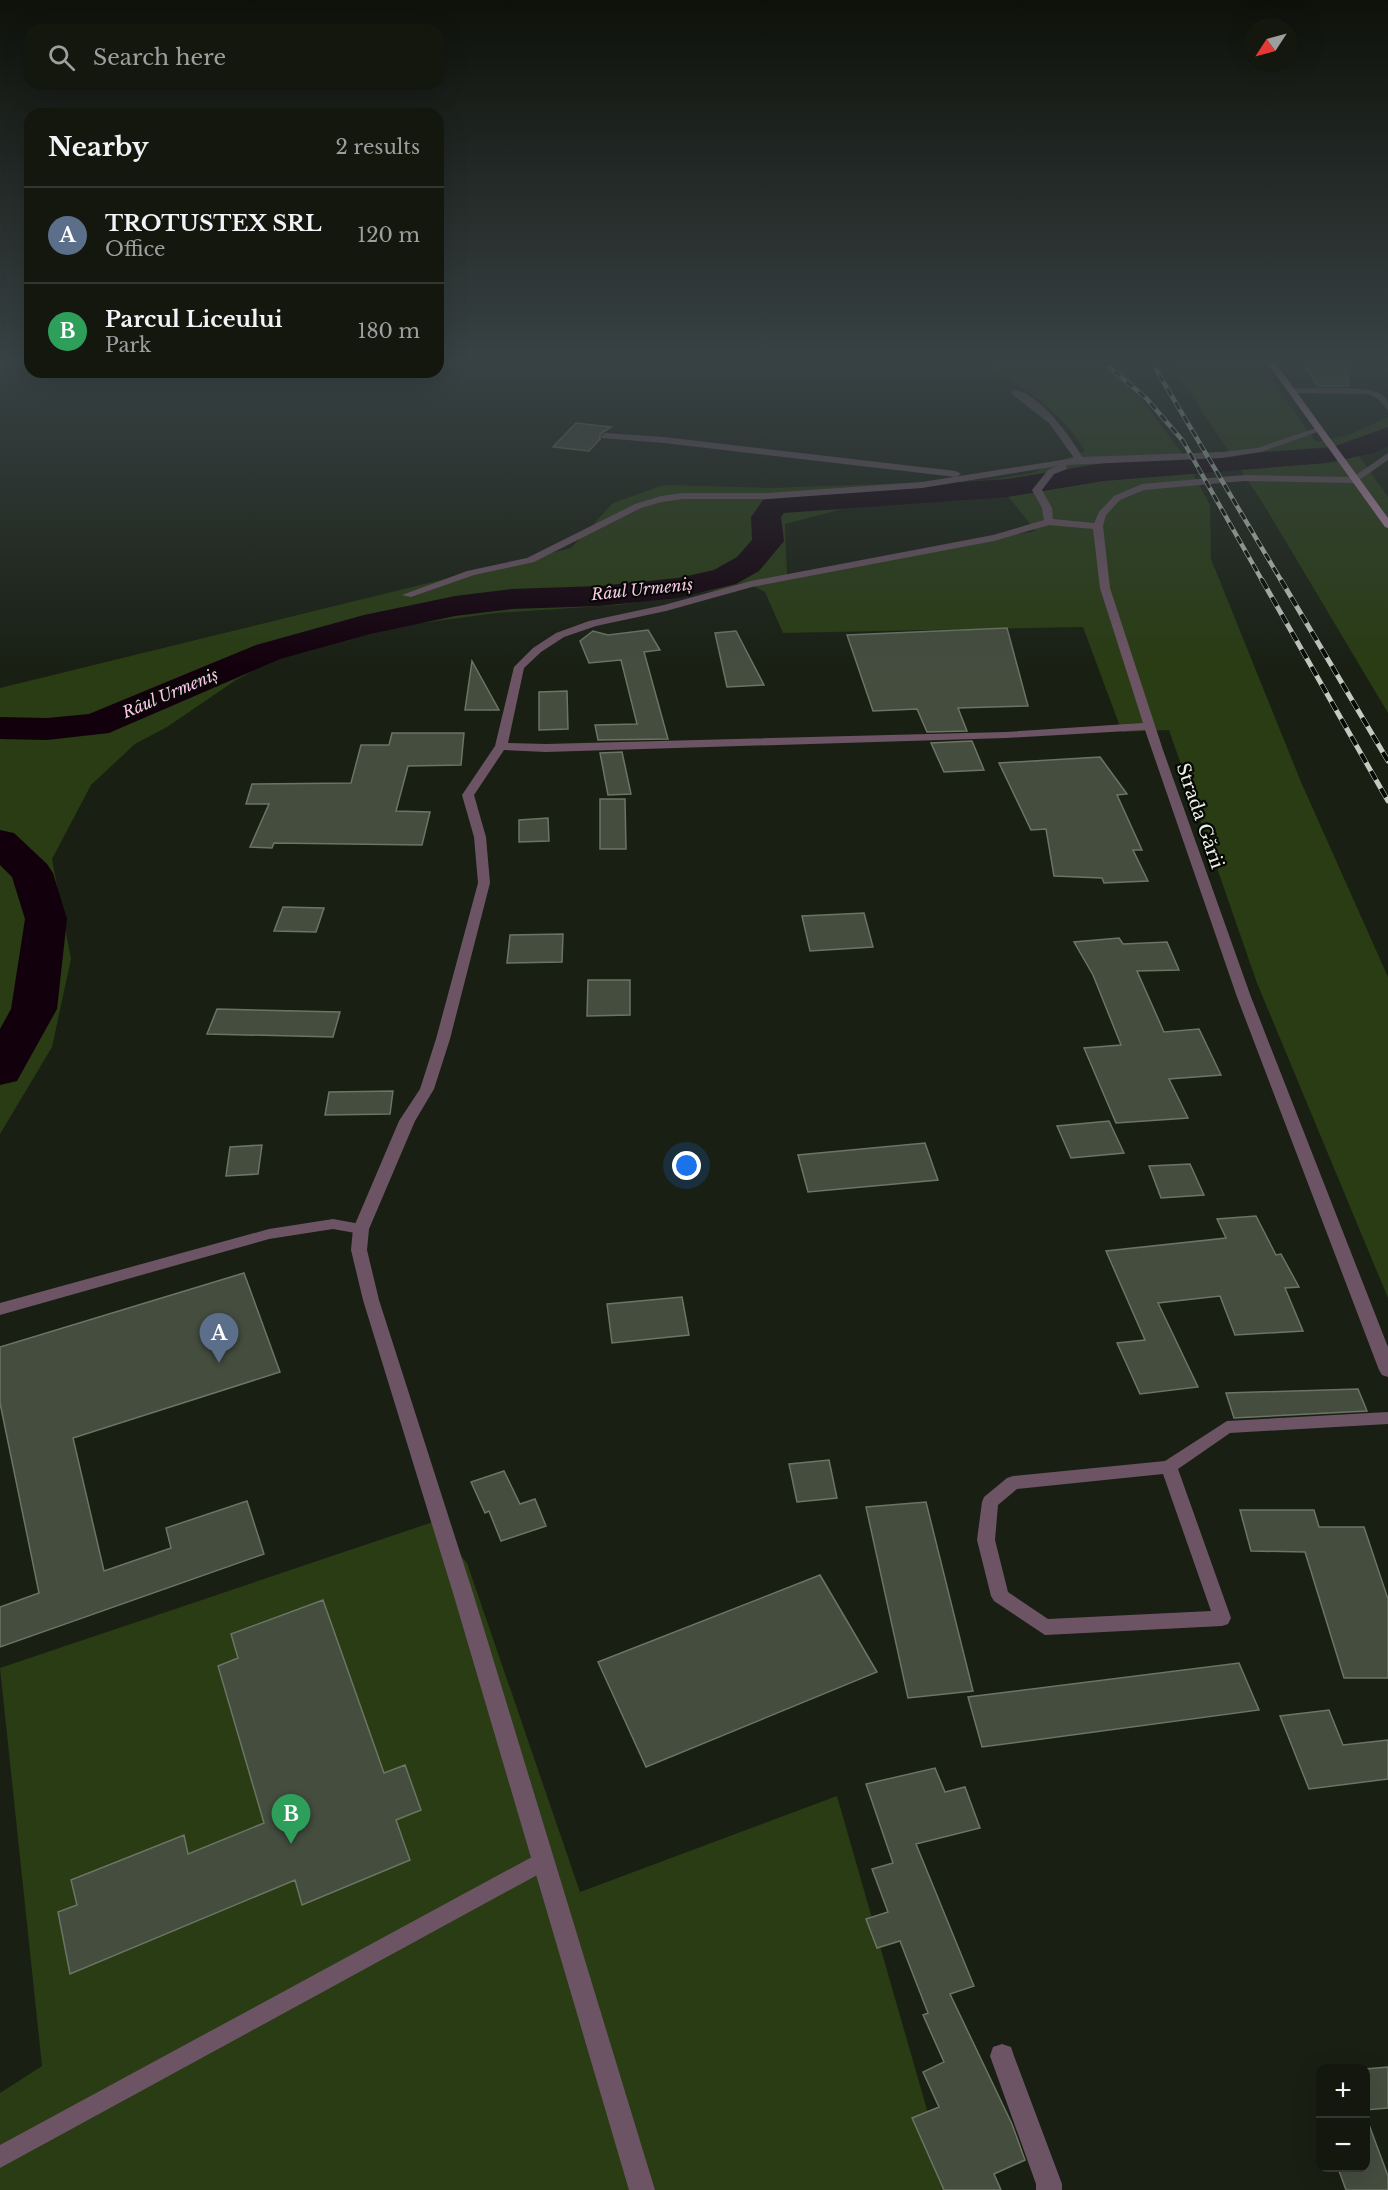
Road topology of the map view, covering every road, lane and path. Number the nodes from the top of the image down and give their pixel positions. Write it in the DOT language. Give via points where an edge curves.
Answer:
graph roads {
  1 [pos="860,463"];
  2 [pos="1060,463"];
  3 [pos="1072,463"];
  4 [pos="1343,463"];
  5 [pos="1378,463"];
  6 [pos="977,477"];
  7 [pos="1355,480"];
  8 [pos="1048,522"];
  9 [pos="1388,525"];
  10 [pos="1098,526"];
  11 [pos="407,595"];
  12 [pos="1150,726"];
  13 [pos="501,746"];
  14 [pos="361,1229"];
  15 [pos="0,1309"];
  16 [pos="1388,1370"];
  17 [pos="1388,1418"];
  18 [pos="1169,1467"];
  19 [pos="543,1861"];
  20 [pos="1002,2056"];
  21 [pos="0,2157"];
  22 [pos="642,2190"];
  23 [pos="1049,2190"];
  1 -- 6 [label="street"];
  2 -- 6 [label="street"];
  3 -- 8 [label="street" via="1051,472 1037,490 1047,508"];
  4 -- 7 [label="main road"];
  5 -- 7 [label="street"];
  6 -- 11 [label="street" via="768,496 661,499 638,506 530,560 471,573"];
  7 -- 9 [label="main road"];
  7 -- 10 [label="street" via="1244,478 1142,487 1117,498 1102,514"];
  8 -- 10 [label="street"];
  8 -- 13 [label="street" via="994,537 751,584 666,608 593,622 560,635 519,667"];
  10 -- 12 [label="street, Strada Gării" via="1105,588"];
  12 -- 13 [label="street" via="1006,735"];
  12 -- 16 [label="street, Strada Gării" via="1244,997"];
  13 -- 14 [label="street" via="468,795 480,837 484,882 443,1039 427,1089 407,1121"];
  14 -- 15 [label="lane" via="333,1224 269,1234"];
  14 -- 19 [label="street" via="359,1250 371,1300"];
  17 -- 18 [label="lane" via="1227,1427"];
  18 -- 18 [label="lane" via="1013,1483 990,1502 986,1540 1000,1596 1045,1628 1222,1618"];
  19 -- 21 [label="lane"];
  19 -- 22 [label="street"];
  20 -- 23 [label="street"];
}
